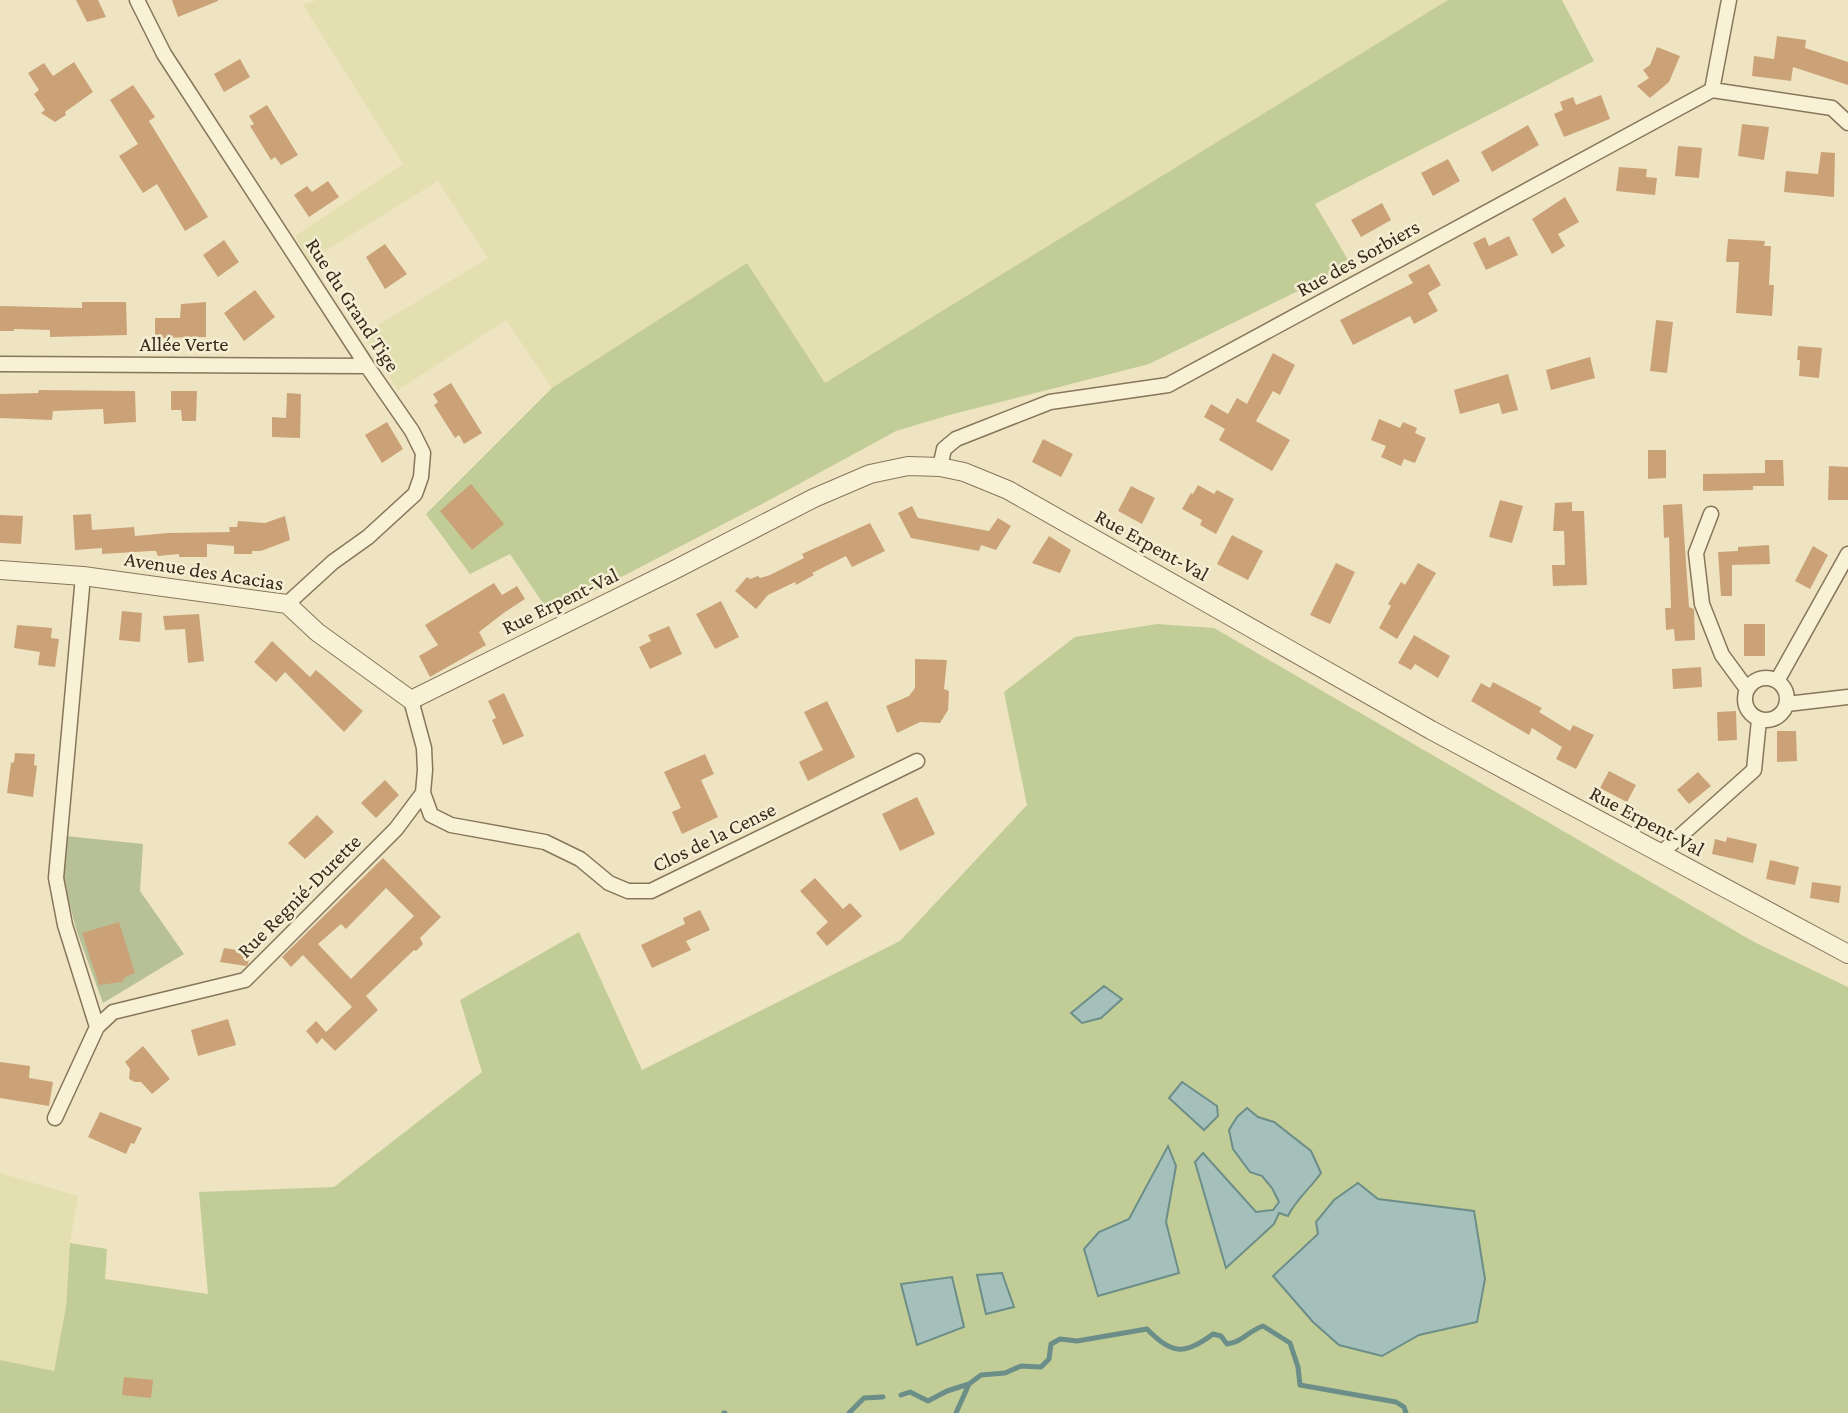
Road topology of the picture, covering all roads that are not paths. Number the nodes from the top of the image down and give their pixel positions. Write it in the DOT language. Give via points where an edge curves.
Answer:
graph roads {
  1 [pos="137,0"];
  2 [pos="1729,0"];
  3 [pos="1712,90"];
  4 [pos="1848,123"];
  5 [pos="0,364"];
  6 [pos="367,366"];
  7 [pos="940,467"];
  8 [pos="1711,514"];
  9 [pos="1848,554"];
  10 [pos="0,570"];
  11 [pos="83,576"];
  12 [pos="287,604"];
  13 [pos="1777,681"];
  14 [pos="1747,689"];
  15 [pos="1848,697"];
  16 [pos="411,700"];
  17 [pos="1787,704"];
  18 [pos="1759,720"];
  19 [pos="917,761"];
  20 [pos="422,793"];
  21 [pos="1660,854"];
  22 [pos="1848,954"];
  23 [pos="97,1027"];
  24 [pos="55,1118"];
  1 -- 6 [label="street, Rue du Grand Tige" via="164,54"];
  2 -- 3 [label="street"];
  3 -- 4 [label="street" via="1832,108"];
  3 -- 7 [label="street, Rue des Sorbiers" via="1168,385 1050,402 956,439 944,449"];
  5 -- 6 [label="street, Allée Verte"];
  6 -- 12 [label="street, Rue du Grand Tige" via="423,453 421,477 415,494 396,513"];
  7 -- 16 [label="street, Rue Erpent-Val" via="908,466 870,474 814,498"];
  7 -- 21 [label="street, Rue Erpent-Val" via="1008,490"];
  8 -- 14 [label="street" via="1696,553 1702,604 1722,655"];
  9 -- 13 [label="street"];
  10 -- 11 [label="street, Avenue des Acacias"];
  11 -- 12 [label="street, Avenue des Acacias"];
  11 -- 23 [label="street" via="56,877 65,925"];
  12 -- 16 [label="street, Avenue des Acacias" via="317,632"];
  13 -- 14 [label="street" via="1766,678"];
  13 -- 17 [label="street" via="1787,695"];
  14 -- 18 [label="street" via="1746,707"];
  15 -- 17 [label="street"];
  16 -- 20 [label="street" via="424,748"];
  17 -- 18 [label="street" via="1782,715"];
  18 -- 21 [label="street" via="1754,770"];
  19 -- 20 [label="street, Clos de la Cense" via="651,891 628,891 609,883 580,859 545,842 451,825 431,815"];
  20 -- 23 [label="street, Rue Regnié-Durette" via="396,829 245,980 113,1012"];
  21 -- 22 [label="street, Rue Erpent-Val"];
  23 -- 24 [label="street"];
}
